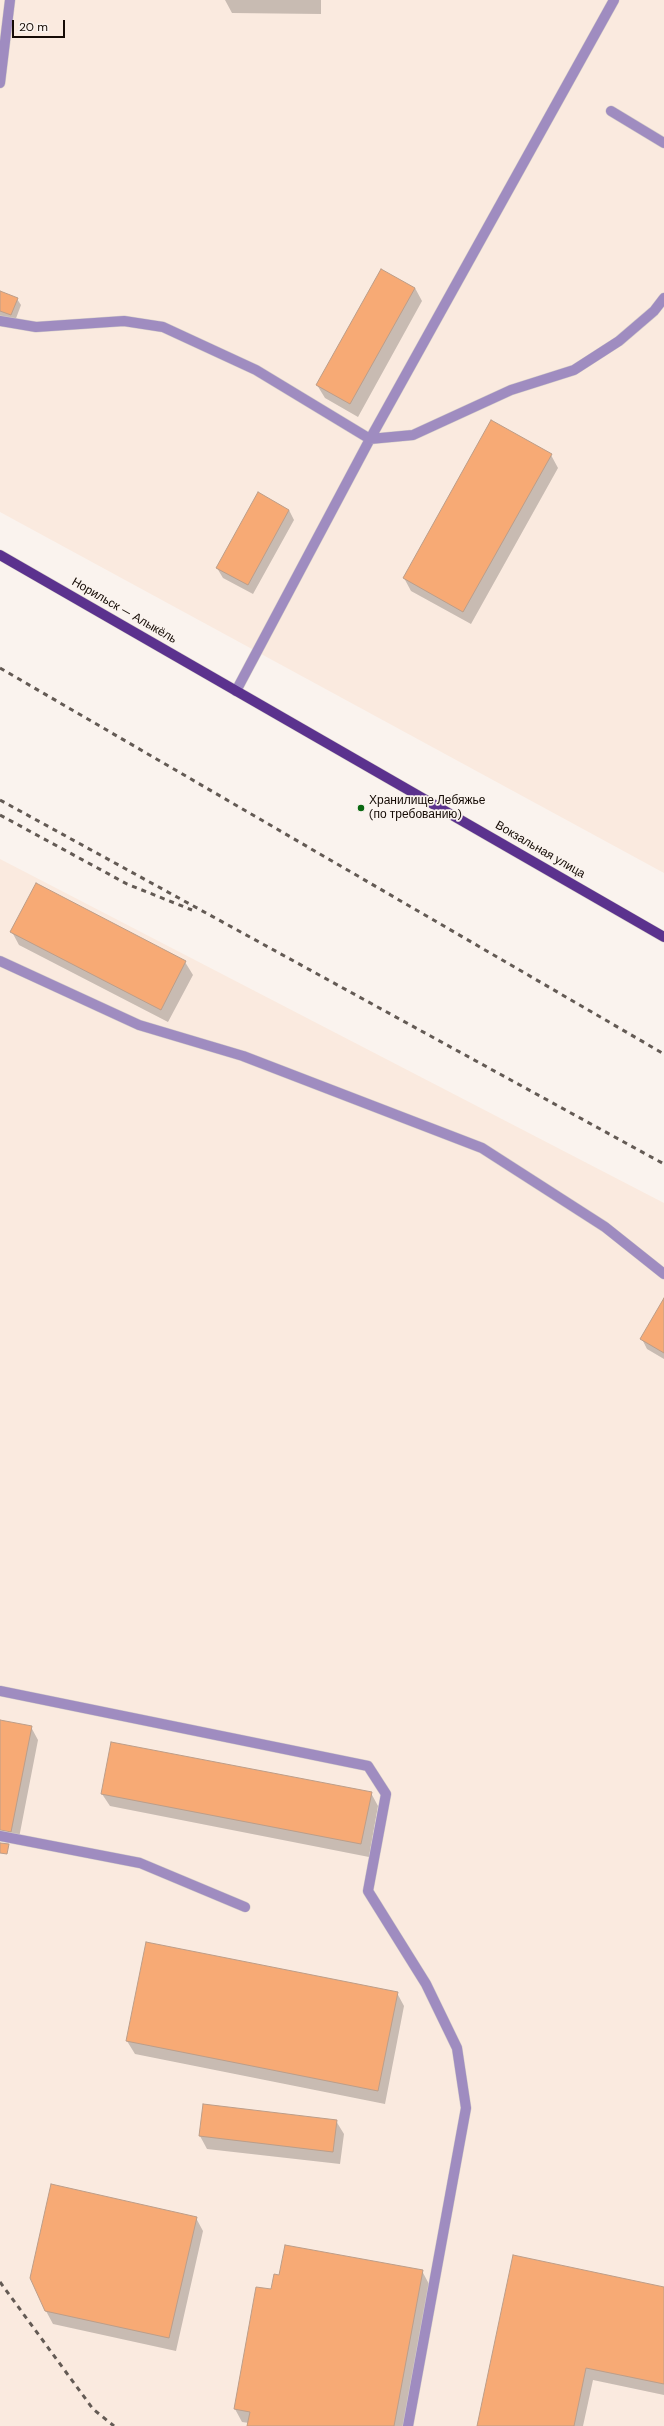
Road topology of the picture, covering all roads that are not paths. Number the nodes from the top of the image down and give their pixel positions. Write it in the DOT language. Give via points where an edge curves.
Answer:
graph roads {
  1 [pos="10,0"];
  2 [pos="614,0"];
  3 [pos="0,83"];
  4 [pos="611,111"];
  5 [pos="664,143"];
  6 [pos="664,298"];
  7 [pos="0,321"];
  8 [pos="370,439"];
  9 [pos="0,555"];
  10 [pos="236,691"];
  11 [pos="664,937"];
  12 [pos="0,961"];
  13 [pos="664,1274"];
  14 [pos="0,1691"];
  15 [pos="0,1836"];
  16 [pos="245,1907"];
  17 [pos="408,2426"];
  1 -- 3 [label="lane"];
  2 -- 8 [label="lane"];
  4 -- 5 [label="lane"];
  6 -- 8 [label="lane" via="654,311 619,341 574,370 511,390 412,434"];
  7 -- 8 [label="lane" via="36,327 124,321 163,327 256,370"];
  8 -- 10 [label="lane"];
  9 -- 10 [label="main road, Норильск — Алыкёль"];
  10 -- 11 [label="main road, Вокзальная улица"];
  12 -- 13 [label="lane" via="139,1025 243,1056 482,1148 605,1227"];
  14 -- 17 [label="lane" via="368,1766 386,1794 368,1891 426,1984 457,2048 466,2108"];
  15 -- 16 [label="lane" via="140,1863"];
}
